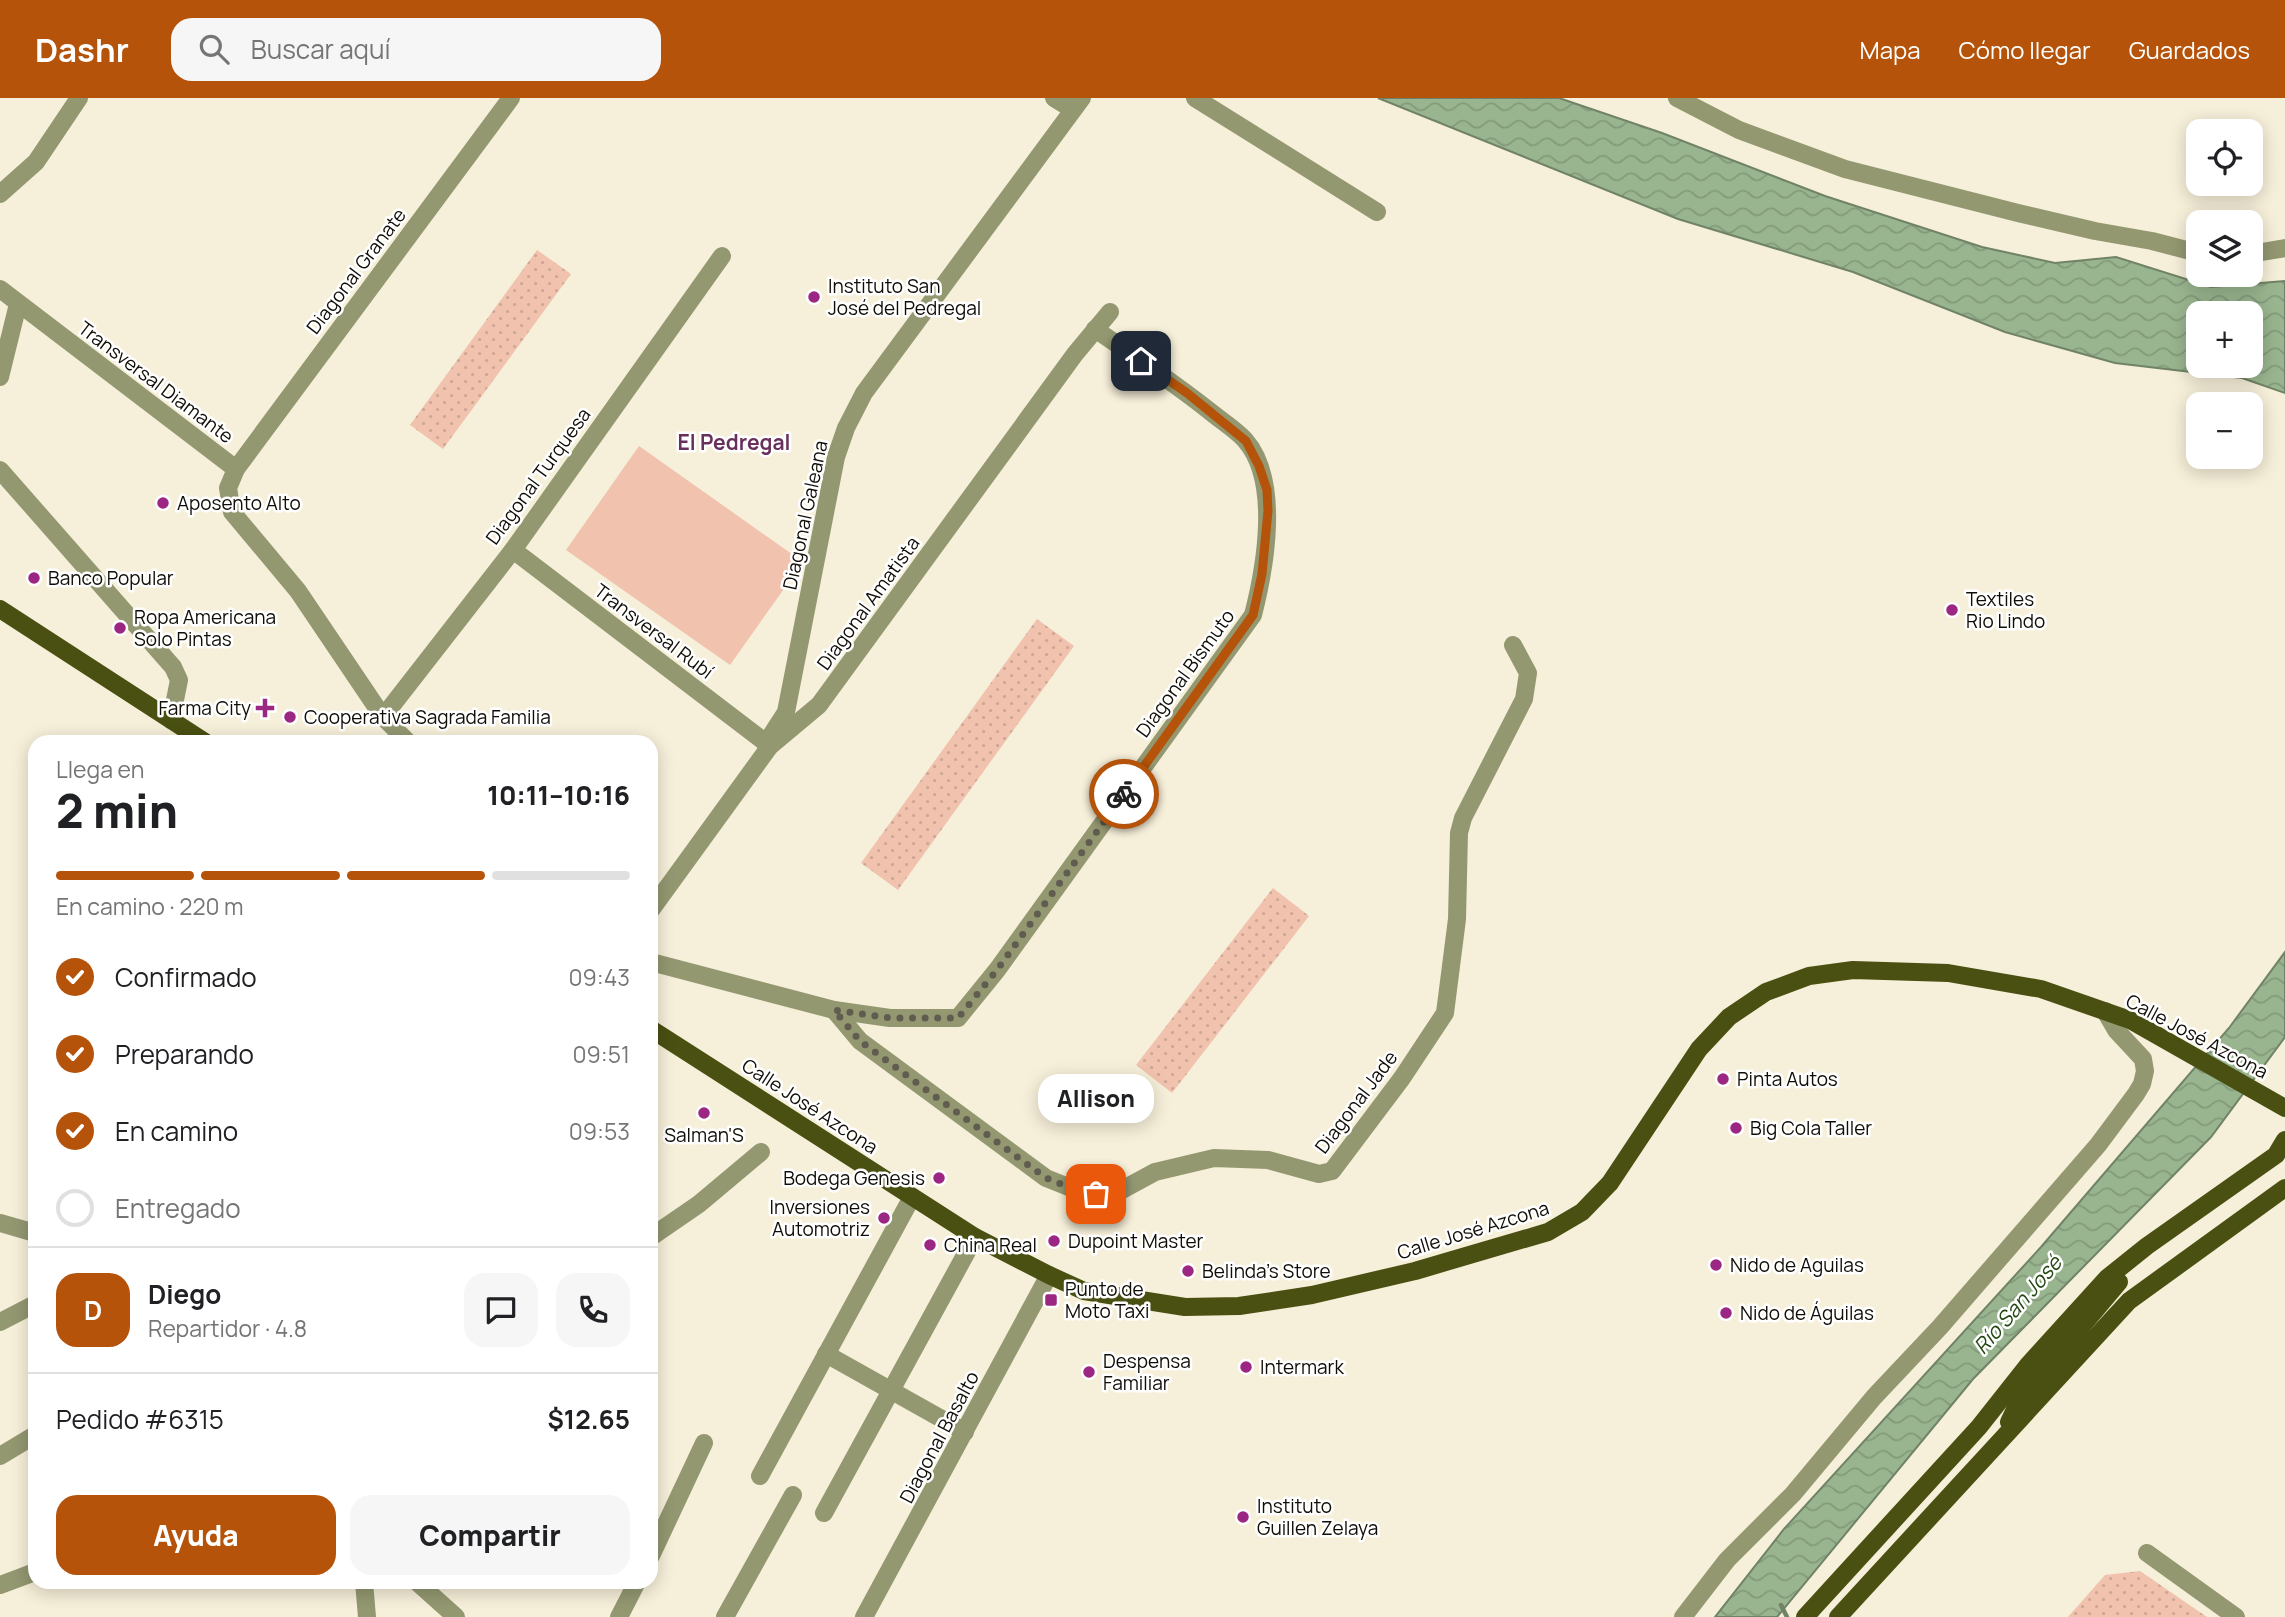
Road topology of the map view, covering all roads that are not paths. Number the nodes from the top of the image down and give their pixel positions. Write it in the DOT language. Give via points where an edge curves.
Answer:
graph roads {
  1 [pos="79,98"];
  2 [pos="511,98"];
  3 [pos="1054,98"];
  4 [pos="1195,98"];
  5 [pos="1677,98"];
  6 [pos="1077,103"];
  7 [pos="0,194"];
  8 [pos="1377,212"];
  9 [pos="2285,247"];
  10 [pos="2186,250"];
  11 [pos="2263,251"];
  12 [pos="722,256"];
  13 [pos="0,289"];
  14 [pos="18,304"];
  15 [pos="1110,312"];
  16 [pos="1096,329"];
  17 [pos="0,377"];
  18 [pos="236,469"];
  19 [pos="0,470"];
  20 [pos="513,550"];
  21 [pos="0,610"];
  22 [pos="1513,645"];
  23 [pos="383,717"];
  24 [pos="171,720"];
  25 [pos="194,735"];
  26 [pos="401,735"];
  27 [pos="768,744"];
  28 [pos="658,900"];
  29 [pos="658,964"];
  30 [pos="834,1010"];
  31 [pos="2105,1011"];
  32 [pos="658,1034"];
  33 [pos="2281,1110"];
  34 [pos="2285,1140"];
  35 [pos="761,1153"];
  36 [pos="2285,1164"];
  37 [pos="2285,1188"];
  38 [pos="912,1197"];
  39 [pos="0,1223"];
  40 [pos="28,1231"];
  41 [pos="658,1232"];
  42 [pos="975,1237"];
  43 [pos="1049,1275"];
  44 [pos="28,1308"];
  45 [pos="0,1322"];
  46 [pos="826,1354"];
  47 [pos="891,1391"];
  48 [pos="2025,1394"];
  49 [pos="1979,1427"];
  50 [pos="965,1432"];
  51 [pos="28,1439"];
  52 [pos="2000,1441"];
  53 [pos="704,1443"];
  54 [pos="0,1456"];
  55 [pos="760,1476"];
  56 [pos="793,1495"];
  57 [pos="824,1513"];
  58 [pos="658,1541"];
  59 [pos="2147,1553"];
  60 [pos="28,1575"];
  61 [pos="0,1585"];
  62 [pos="365,1589"];
  63 [pos="425,1589"];
  64 [pos="633,1589"];
  65 [pos="367,1617"];
  66 [pos="456,1617"];
  67 [pos="618,1617"];
  68 [pos="725,1617"];
  69 [pos="864,1617"];
  70 [pos="1682,1617"];
  71 [pos="1805,1617"];
  72 [pos="1838,1617"];
  73 [pos="2236,1617"];
  1 -- 7 [label="street" via="36,162"];
  2 -- 18 [label="street, Diagonal Granate"];
  3 -- 6 [label="street"];
  4 -- 8 [label="street"];
  5 -- 10 [label="street" via="1739,130 1845,169 2018,214"];
  6 -- 27 [label="street, Diagonal Galeana" via="864,393 846,428 836,457 786,712"];
  9 -- 11 [label="street"];
  12 -- 20 [label="street, Diagonal Turquesa"];
  13 -- 14 [label="street"];
  14 -- 17 [label="street"];
  14 -- 18 [label="street, Transversal Diamante"];
  15 -- 16 [label="street, Diagonal Amatista"];
  16 -- 27 [label="street, Diagonal Amatista" via="819,705"];
  16 -- 30 [label="street, Diagonal Bismuto" via="1246,441 1267,490 1268,511 1253,615 958,1018 890,1018"];
  18 -- 23 [label="street, Transversal Diamante" via="228,488 232,512 298,591"];
  19 -- 24 [label="street" via="173,667 178,680"];
  20 -- 23 [label="street, Diagonal Turquesa"];
  20 -- 27 [label="street, Transversal Rubí"];
  21 -- 24 [label="main road"];
  22 -- 30 [label="street, Diagonal Jade" via="1528,673 1524,699 1458,833 1457,919 1445,1013 1332,1171 1319,1174 1268,1160 1214,1158 1155,1172 1108,1195 1071,1188 1046,1178 900,1072 860,1041"];
  23 -- 26 [label="street, Transversal Diamante"];
  24 -- 25 [label="main road"];
  27 -- 28 [label="street, Diagonal Amatista"];
  29 -- 30 [label="street"];
  31 -- 33 [label="main road, Calle José Azcona" via="2130,1020"];
  31 -- 43 [label="main road, Calle José Azcona" via="2041,989 1948,973 1853,970 1809,976 1766,992 1729,1017 1699,1049 1610,1183 1582,1212 1548,1232 1312,1296 1239,1306 1185,1307 1084,1291"];
  31 -- 70 [label="street" via="2116,1031 2143,1059 2146,1071 2136,1094 2098,1145 1793,1494 1727,1560"];
  32 -- 38 [label="main road, Calle José Azcona"];
  34 -- 49 [label="main road" via="2276,1155 2107,1278"];
  35 -- 41 [label="street"];
  36 -- 48 [label="main road" via="2137,1266"];
  37 -- 52 [label="main road" via="2129,1301"];
  38 -- 42 [label="main road, Calle José Azcona"];
  38 -- 46 [label="street"];
  39 -- 40 [label="street"];
  42 -- 43 [label="main road, Calle José Azcona"];
  42 -- 47 [label="street"];
  43 -- 50 [label="street, Diagonal Basalto"];
  44 -- 45 [label="street"];
  46 -- 47 [label="street"];
  46 -- 55 [label="street"];
  47 -- 50 [label="street"];
  47 -- 57 [label="street"];
  48 -- 49 [label="main road"];
  48 -- 52 [label="main road"];
  49 -- 71 [label="main road"];
  50 -- 69 [label="street, Diagonal Basalto"];
  51 -- 54 [label="street"];
  52 -- 72 [label="main road"];
  53 -- 58 [label="street"];
  56 -- 68 [label="street"];
  59 -- 73 [label="street"];
  60 -- 61 [label="street"];
  62 -- 65 [label="street"];
  63 -- 66 [label="street"];
  64 -- 67 [label="street"];
}
